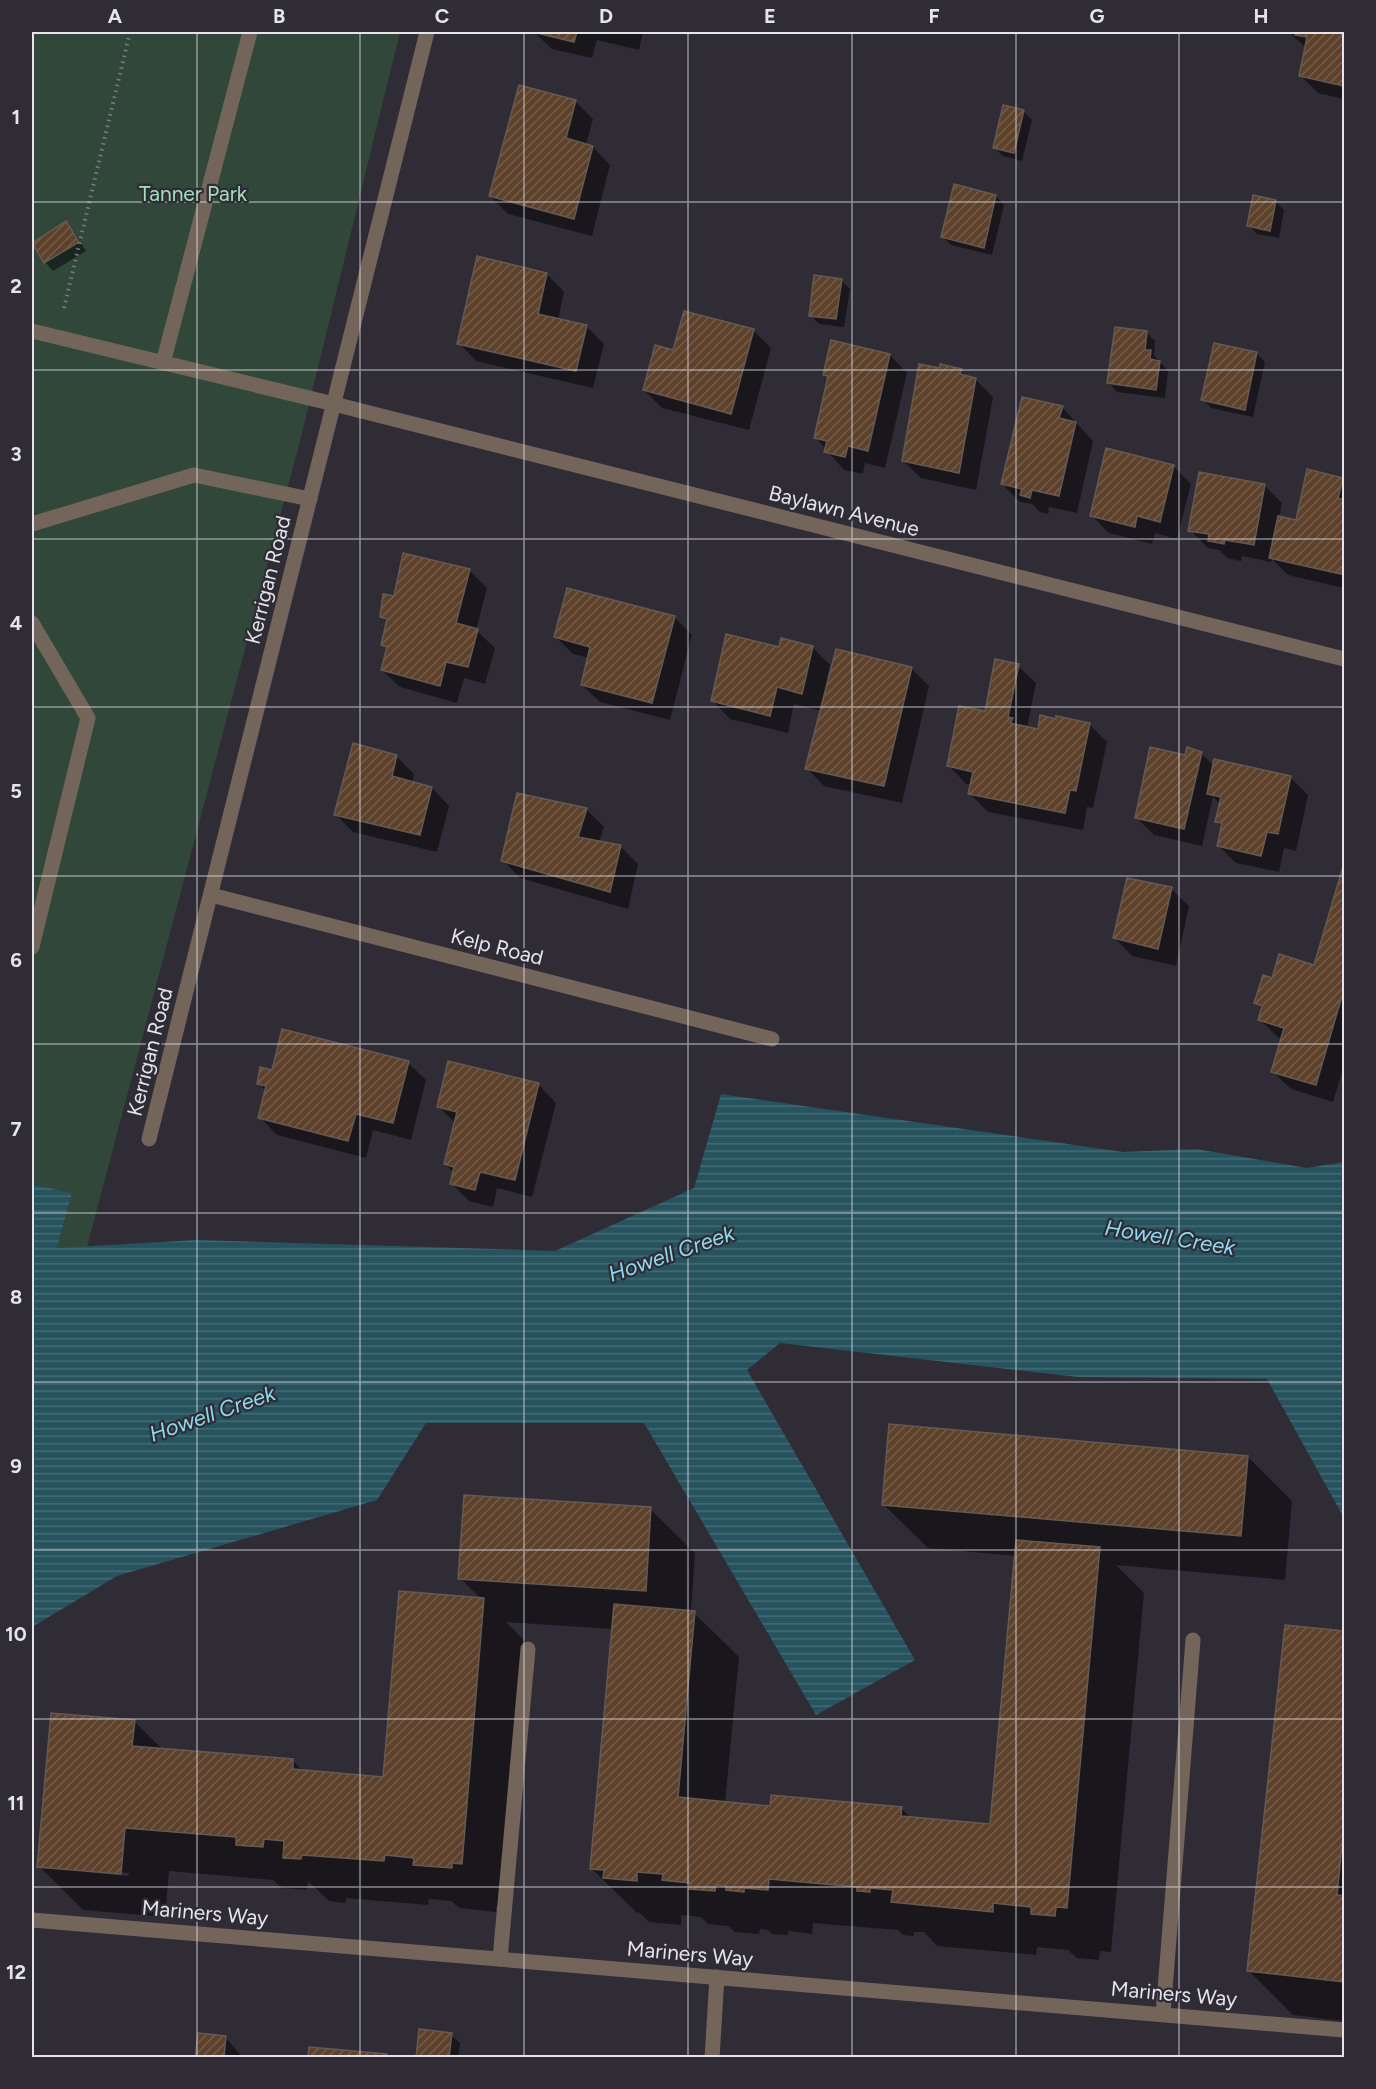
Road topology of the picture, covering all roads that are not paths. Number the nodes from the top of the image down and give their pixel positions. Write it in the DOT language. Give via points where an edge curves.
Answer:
graph roads {
  1 [pos="250,32"];
  2 [pos="427,32"];
  3 [pos="32,331"];
  4 [pos="164,363"];
  5 [pos="334,404"];
  6 [pos="310,500"];
  7 [pos="32,524"];
  8 [pos="32,623"];
  9 [pos="1344,659"];
  10 [pos="211,895"];
  11 [pos="32,947"];
  12 [pos="772,1039"];
  13 [pos="149,1139"];
  14 [pos="1193,1640"];
  15 [pos="528,1649"];
  16 [pos="32,1920"];
  17 [pos="500,1959"];
  18 [pos="717,1977"];
  19 [pos="1163,2014"];
  20 [pos="1344,2030"];
  21 [pos="712,2058"];
  1 -- 4 [label="street"];
  2 -- 5 [label="street, Kerrigan Road"];
  3 -- 4 [label="street"];
  4 -- 5 [label="street"];
  5 -- 6 [label="street, Kerrigan Road"];
  5 -- 9 [label="street, Baylawn Avenue"];
  6 -- 7 [label="street" via="194,475"];
  6 -- 10 [label="street, Kerrigan Road"];
  8 -- 11 [label="street" via="88,718"];
  10 -- 12 [label="street, Kelp Road"];
  10 -- 13 [label="street, Kerrigan Road"];
  14 -- 19 [label="street"];
  15 -- 17 [label="street"];
  16 -- 17 [label="street, Mariners Way"];
  17 -- 18 [label="street, Mariners Way"];
  18 -- 19 [label="street, Mariners Way"];
  18 -- 21 [label="street"];
  19 -- 20 [label="street, Mariners Way"];
}
